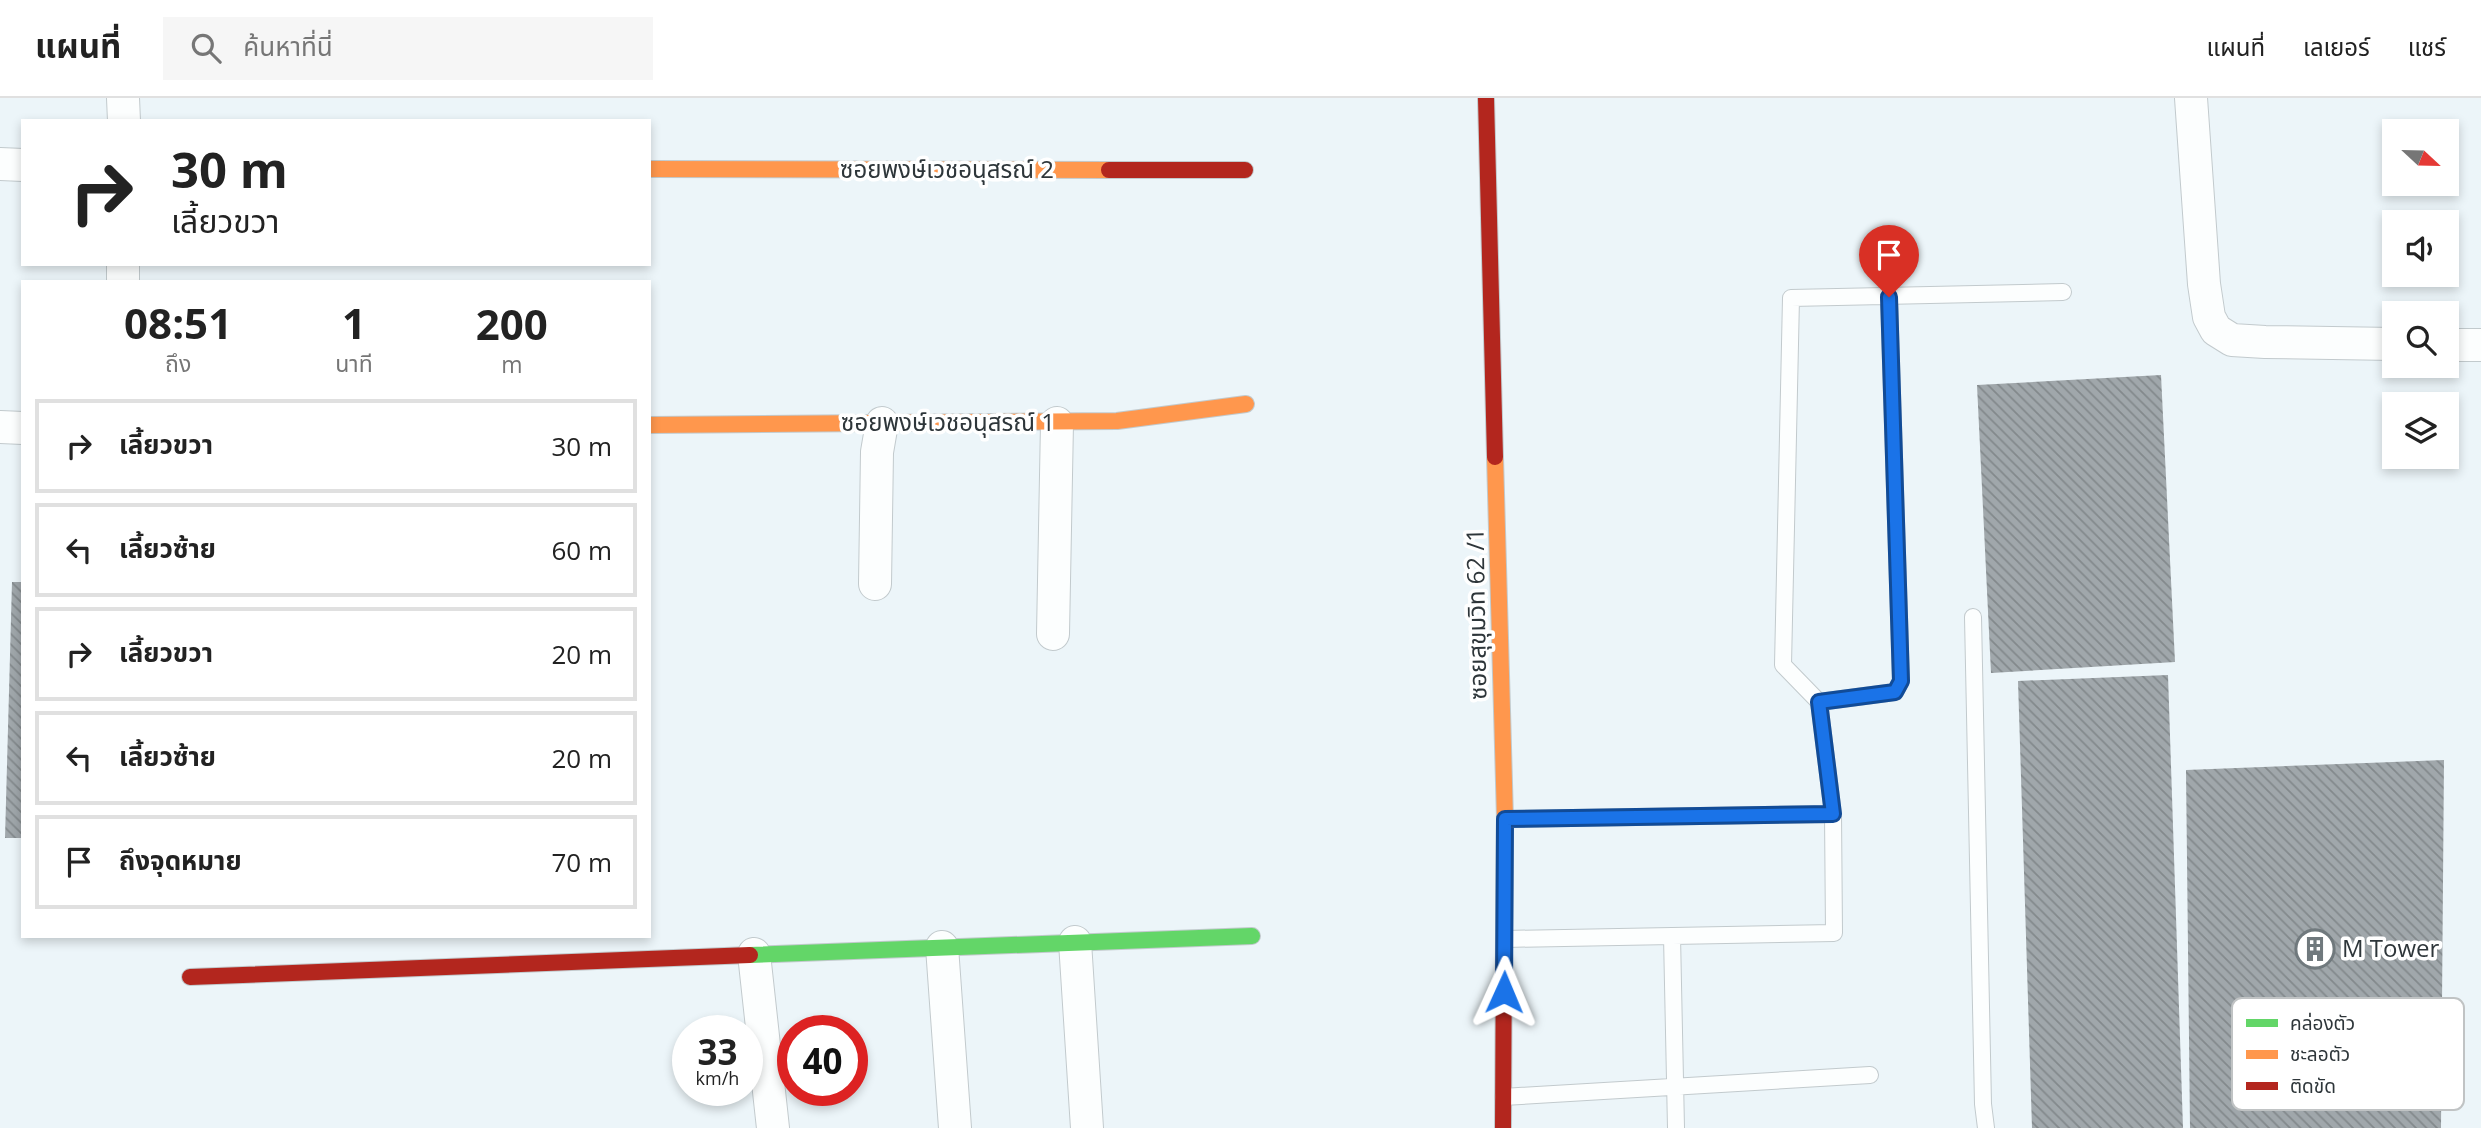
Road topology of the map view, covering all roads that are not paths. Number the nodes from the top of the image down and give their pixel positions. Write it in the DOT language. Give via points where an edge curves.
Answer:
graph roads {
  1 [pos="123,98"];
  2 [pos="1486,98"];
  3 [pos="2191,98"];
  4 [pos="124,119"];
  5 [pos="0,164"];
  6 [pos="21,164"];
  7 [pos="651,169"];
  8 [pos="1245,170"];
  9 [pos="2063,292"];
  10 [pos="1889,297"];
  11 [pos="2382,344"];
  12 [pos="2459,345"];
  13 [pos="2481,345"];
  14 [pos="1245,404"];
  15 [pos="882,423"];
  16 [pos="1057,423"];
  17 [pos="651,425"];
  18 [pos="0,427"];
  19 [pos="21,428"];
  20 [pos="876,584"];
  21 [pos="1973,617"];
  22 [pos="1053,634"];
  23 [pos="1819,702"];
  24 [pos="1833,814"];
  25 [pos="1505,819"];
  26 [pos="1252,936"];
  27 [pos="1672,936"];
  28 [pos="1505,939"];
  29 [pos="1075,942"];
  30 [pos="942,947"];
  31 [pos="754,954"];
  32 [pos="190,977"];
  33 [pos="1870,1075"];
  34 [pos="1675,1087"];
  35 [pos="1503,1097"];
  36 [pos="773,1128"];
  37 [pos="955,1128"];
  38 [pos="1087,1128"];
  39 [pos="1503,1128"];
  40 [pos="1676,1128"];
  41 [pos="1986,1128"];
  1 -- 4 [label="street"];
  2 -- 25 [label="street, ซอยสุขุมวิท 62 /1"];
  3 -- 11 [label="street" via="2204,284 2216,330 2232,340"];
  5 -- 6 [label="street"];
  7 -- 8 [label="street, ซอยพงษ์เวชอนุสรณ์ 2"];
  9 -- 10 [label="lane"];
  10 -- 23 [label="lane" via="1901,681 1895,692"];
  10 -- 23 [label="lane" via="1791,298 1783,665"];
  12 -- 13 [label="street"];
  14 -- 16 [label="street, ซอยพงษ์เวชอนุสรณ์ 1" via="1117,421"];
  15 -- 16 [label="street, ซอยพงษ์เวชอนุสรณ์ 1"];
  15 -- 17 [label="street, ซอยพงษ์เวชอนุสรณ์ 1"];
  15 -- 20 [label="street" via="877,452"];
  16 -- 22 [label="street"];
  18 -- 19 [label="street"];
  21 -- 41 [label="lane"];
  23 -- 24 [label="lane"];
  24 -- 25 [label="lane"];
  24 -- 27 [label="lane" via="1834,933"];
  25 -- 28 [label="street, ซอยสุขุมวิท 62 /1"];
  26 -- 29 [label="street"];
  27 -- 28 [label="lane"];
  27 -- 34 [label="lane"];
  28 -- 35 [label="street, ซอยสุขุมวิท 62 /1"];
  29 -- 30 [label="street"];
  29 -- 38 [label="street"];
  30 -- 31 [label="street"];
  30 -- 37 [label="street"];
  31 -- 32 [label="street"];
  31 -- 36 [label="street"];
  33 -- 34 [label="lane"];
  34 -- 35 [label="lane"];
  34 -- 40 [label="lane"];
  35 -- 39 [label="street, ซอยสุขุมวิท 62 /1"];
}
